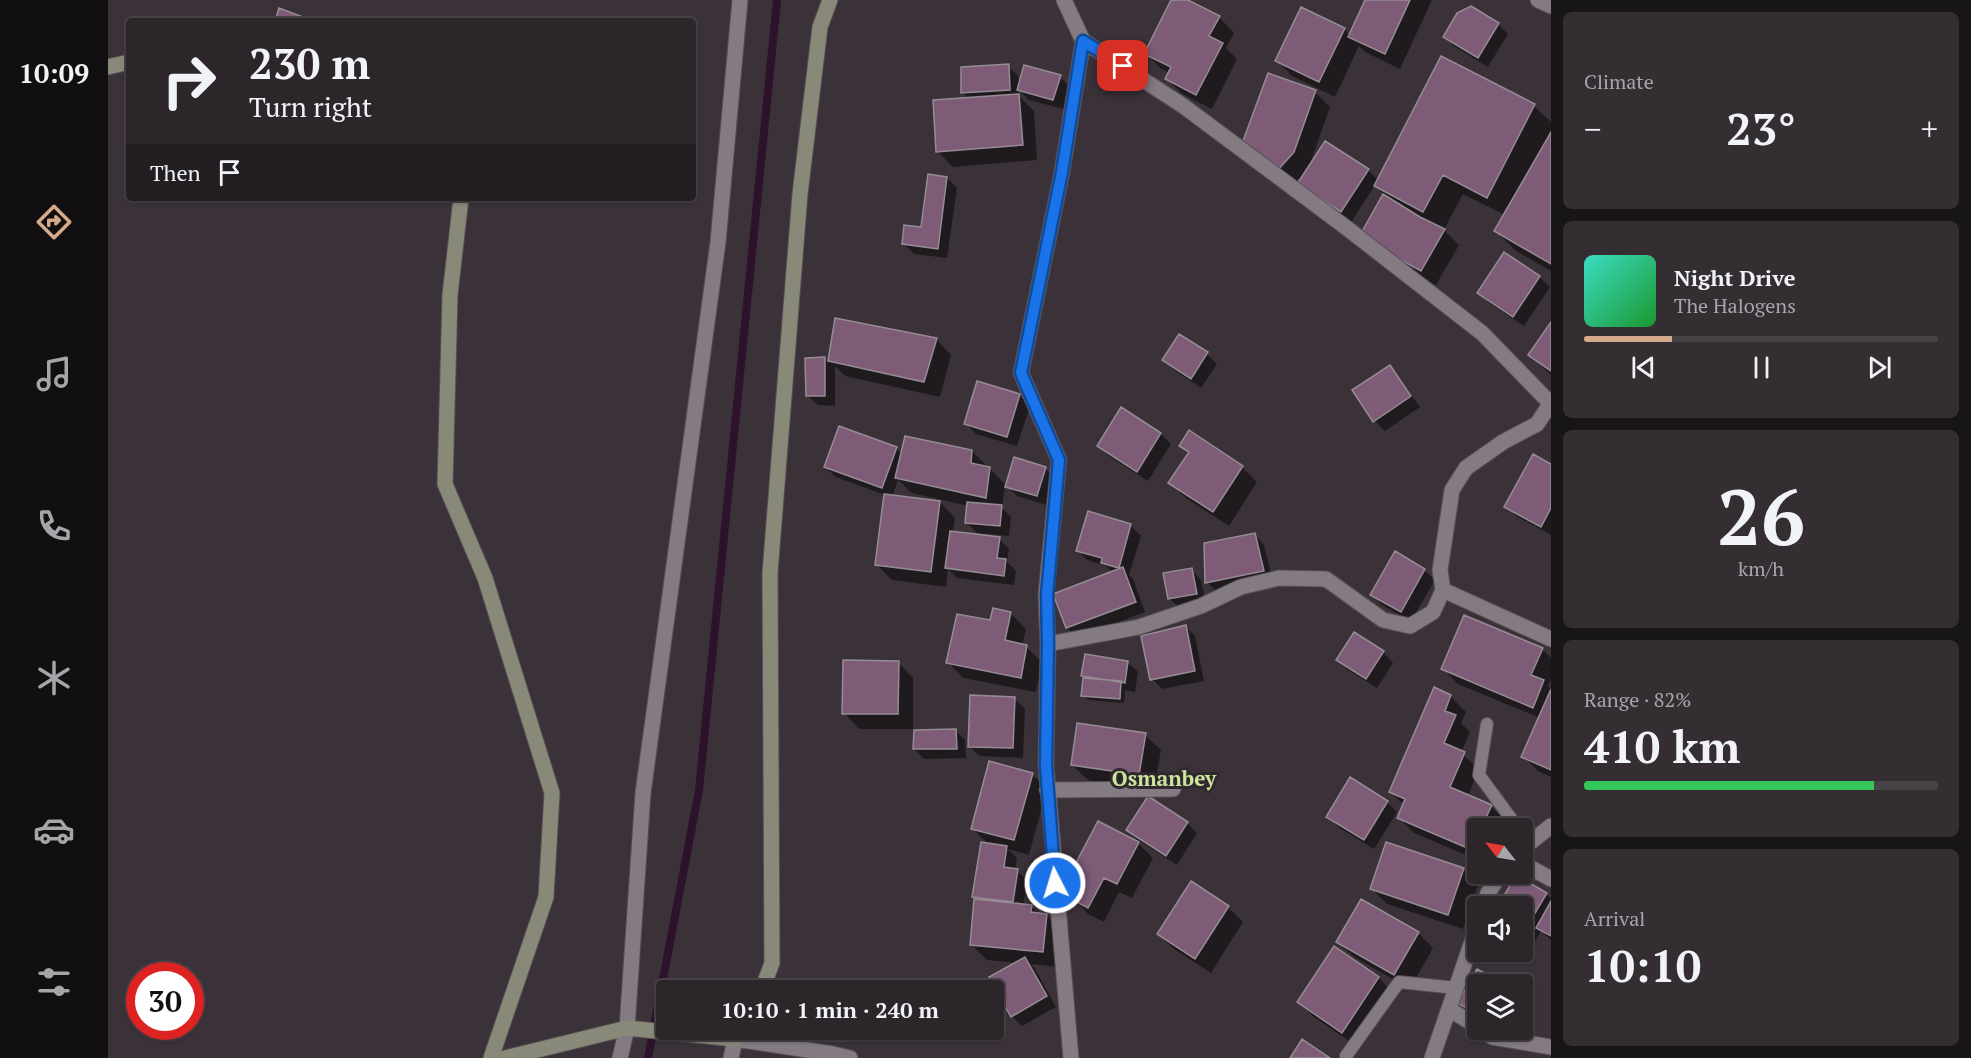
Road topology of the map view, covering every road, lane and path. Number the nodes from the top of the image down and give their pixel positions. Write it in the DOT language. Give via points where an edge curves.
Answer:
graph roads {
  1 [pos="740,0"];
  2 [pos="830,0"];
  3 [pos="1064,0"];
  4 [pos="1538,0"];
  5 [pos="1551,6"];
  6 [pos="1083,41"];
  7 [pos="126,63"];
  8 [pos="108,67"];
  9 [pos="461,201"];
  10 [pos="1551,404"];
  11 [pos="1443,590"];
  12 [pos="1551,639"];
  13 [pos="1048,644"];
  14 [pos="1487,724"];
  15 [pos="1173,789"];
  16 [pos="1047,790"];
  17 [pos="1510,818"];
  18 [pos="1551,826"];
  19 [pos="1533,837"];
  20 [pos="1533,869"];
  21 [pos="1551,879"];
  22 [pos="1467,956"];
  23 [pos="766,980"];
  24 [pos="1456,988"];
  25 [pos="1449,1009"];
  26 [pos="1467,1020"];
  27 [pos="633,1029"];
  28 [pos="656,1031"];
  29 [pos="735,1040"];
  30 [pos="742,1040"];
  31 [pos="1513,1040"];
  32 [pos="1551,1047"];
  33 [pos="491,1058"];
  34 [pos="505,1058"];
  35 [pos="620,1058"];
  36 [pos="731,1058"];
  37 [pos="850,1058"];
  38 [pos="1071,1058"];
  39 [pos="1347,1058"];
  40 [pos="1432,1058"];
  1 -- 27 [label="street" via="718,242 643,793"];
  2 -- 23 [label="street" via="820,27 800,194 770,573 772,963"];
  3 -- 6 [label="street"];
  4 -- 5 [label="street"];
  6 -- 10 [label="street" via="1182,105 1348,229 1473,326"];
  6 -- 13 [label="street" via="1062,172 1021,373 1059,460 1047,595"];
  7 -- 8 [label="street"];
  9 -- 33 [label="street" via="450,295 445,484 484,578 552,793 546,897"];
  10 -- 11 [label="street" via="1537,424 1466,468 1452,490 1440,570"];
  11 -- 12 [label="street"];
  11 -- 13 [label="street" via="1433,612 1410,626 1383,620 1326,579 1279,578 1241,587 1201,606 1139,627"];
  13 -- 16 [label="street"];
  14 -- 17 [label="lane" via="1479,776"];
  15 -- 16 [label="street"];
  16 -- 38 [label="street"];
  18 -- 19 [label="street"];
  20 -- 21 [label="street"];
  22 -- 24 [label="street"];
  24 -- 25 [label="street"];
  24 -- 39 [label="lane" via="1399,982"];
  25 -- 26 [label="street"];
  25 -- 40 [label="street"];
  27 -- 28 [label="street"];
  27 -- 34 [label="street"];
  27 -- 35 [label="street"];
  29 -- 36 [label="street"];
  30 -- 37 [label="street"];
  31 -- 32 [label="street"];
}
